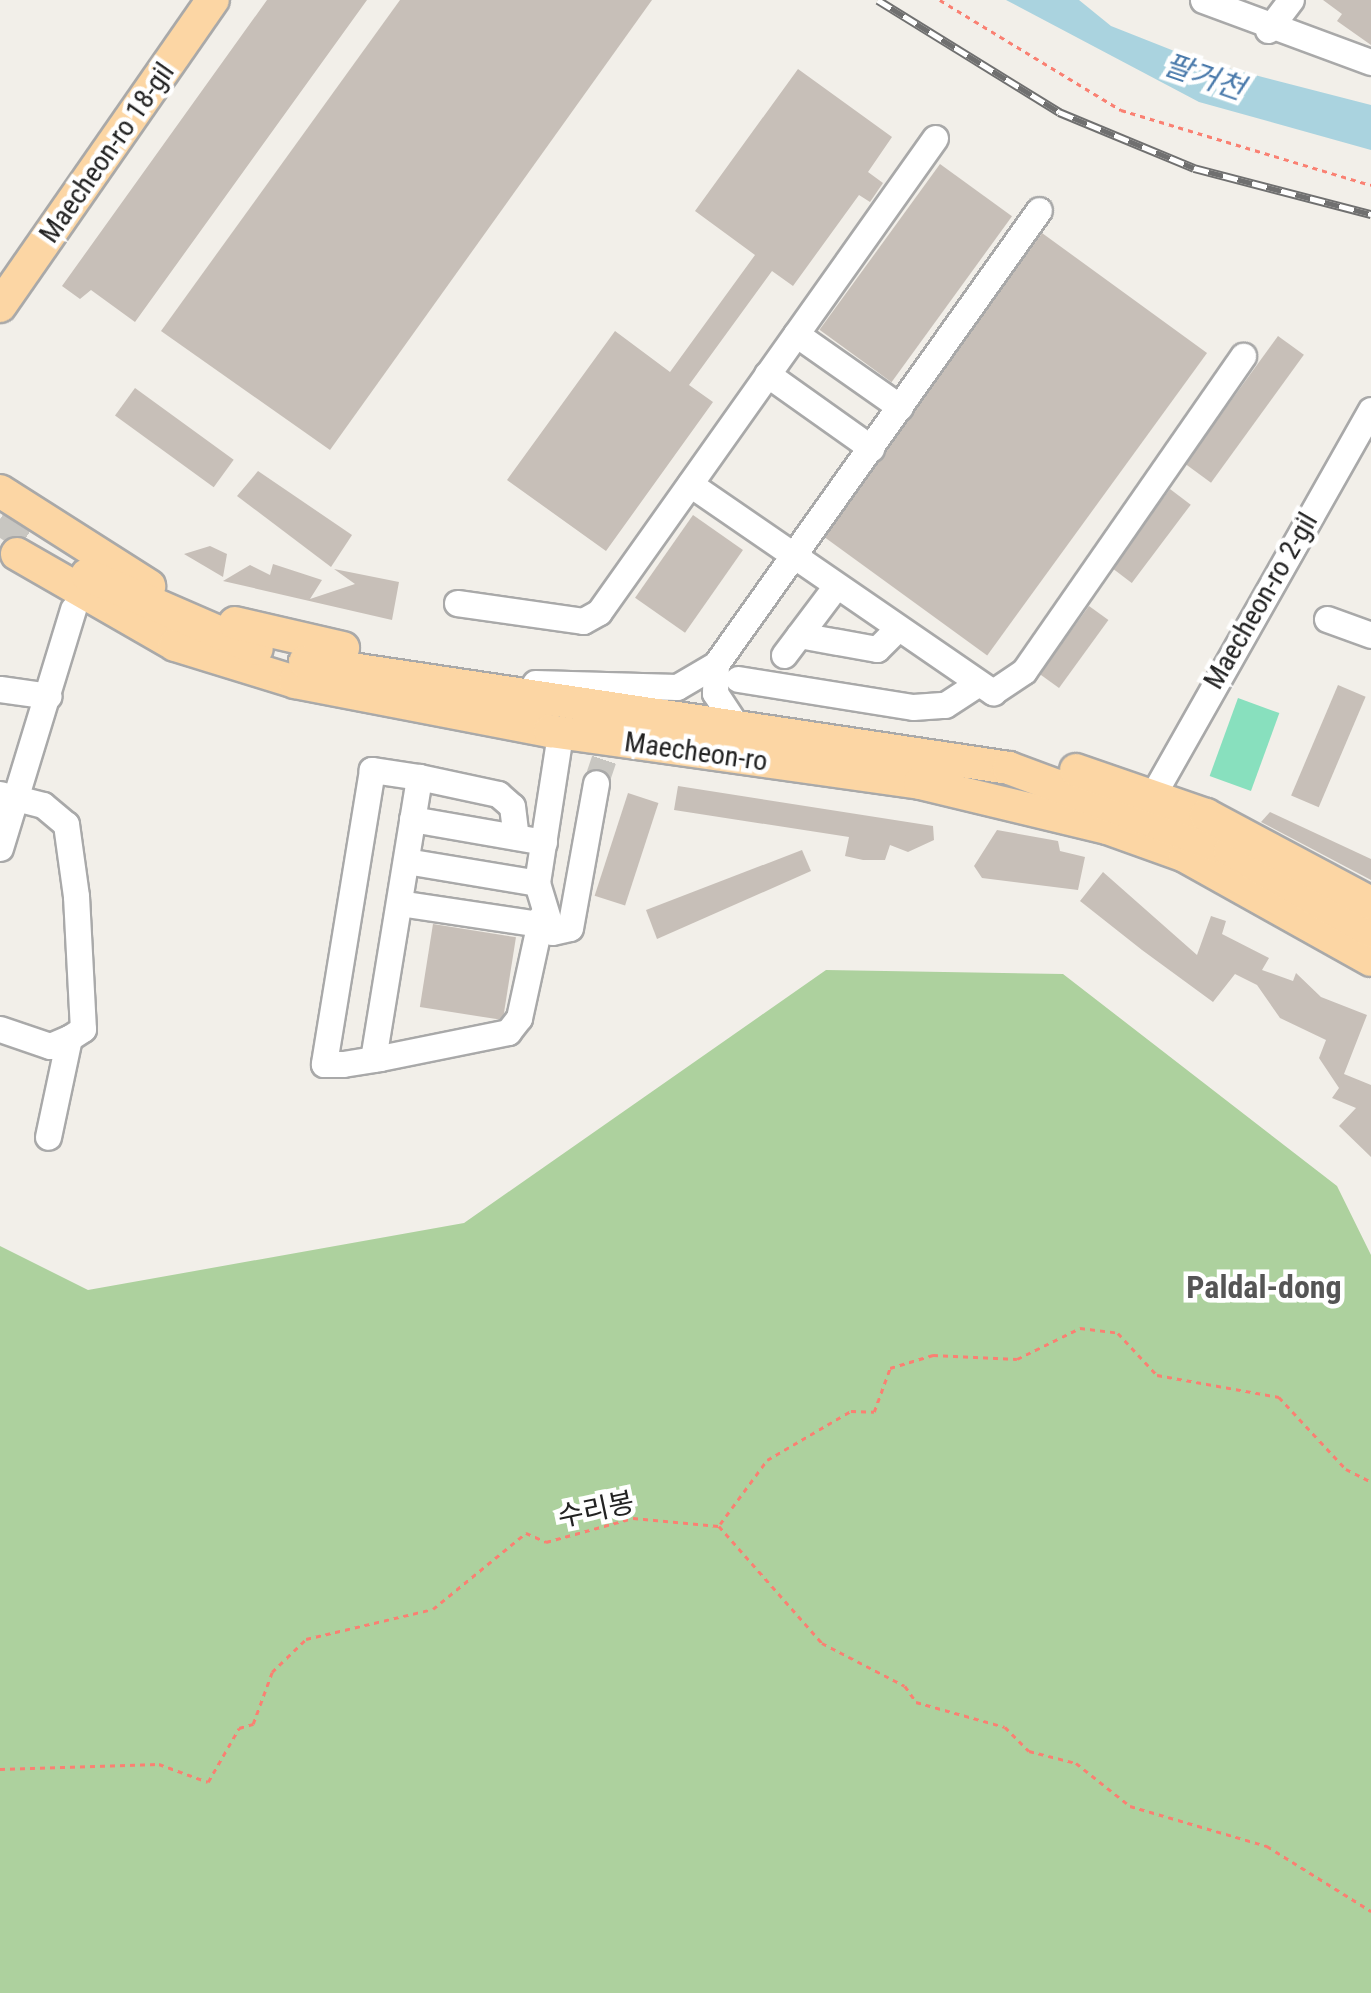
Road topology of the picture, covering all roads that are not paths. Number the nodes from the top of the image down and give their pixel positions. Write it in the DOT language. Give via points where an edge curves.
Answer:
graph roads {
  1 [pos="213,0"];
  2 [pos="1203,0"];
  3 [pos="1291,0"];
  4 [pos="1268,30"];
  5 [pos="1371,62"];
  6 [pos="934,138"];
  7 [pos="1040,210"];
  8 [pos="0,306"];
  9 [pos="796,334"];
  10 [pos="1244,356"];
  11 [pos="767,374"];
  12 [pos="900,407"];
  13 [pos="1371,410"];
  14 [pos="871,448"];
  15 [pos="690,484"];
  16 [pos="0,492"];
  17 [pos="15,550"];
  18 [pos="794,556"];
  19 [pos="836,586"];
  20 [pos="457,604"];
  21 [pos="73,608"];
  22 [pos="1327,619"];
  23 [pos="897,629"];
  24 [pos="1371,636"];
  25 [pos="727,672"];
  26 [pos="535,684"];
  27 [pos="976,685"];
  28 [pos="0,689"];
  29 [pos="49,696"];
  30 [pos="594,724"];
  31 [pos="738,728"];
  32 [pos="558,747"];
  33 [pos="1009,768"];
  34 [pos="419,777"];
  35 [pos="596,783"];
  36 [pos="1154,793"];
  37 [pos="7,795"];
  38 [pos="1048,811"];
  39 [pos="412,819"];
  40 [pos="516,837"];
  41 [pos="544,842"];
  42 [pos="0,848"];
  43 [pos="406,861"];
  44 [pos="537,883"];
  45 [pos="399,903"];
  46 [pos="1371,903"];
  47 [pos="540,921"];
  48 [pos="1371,931"];
  49 [pos="1371,960"];
  50 [pos="1371,986"];
  51 [pos="0,1029"];
  52 [pos="69,1038"];
  53 [pos="373,1059"];
  54 [pos="48,1137"];
  1 -- 8 [label="main road, Maecheon-ro 18-gil"];
  2 -- 4 [label="street"];
  3 -- 4 [label="street"];
  4 -- 5 [label="street"];
  6 -- 9 [label="street"];
  7 -- 12 [label="street"];
  9 -- 11 [label="street"];
  9 -- 12 [label="street"];
  10 -- 27 [label="street" via="1024,671 993,692"];
  11 -- 14 [label="street"];
  11 -- 15 [label="street"];
  12 -- 14 [label="street"];
  13 -- 36 [label="street, Maecheon-ro 2-gil"];
  14 -- 18 [label="street"];
  15 -- 18 [label="street"];
  15 -- 20 [label="street" via="583,621"];
  16 -- 26 [label="main road" via="150,586 246,628"];
  17 -- 21 [label="main road"];
  17 -- 30 [label="main road, Maecheon-ro" via="124,621 220,662"];
  18 -- 19 [label="street"];
  18 -- 25 [label="street"];
  19 -- 23 [label="street"];
  19 -- 23 [label="street" via="792,645 877,649"];
  21 -- 29 [label="street"];
  21 -- 32 [label="main road" via="268,694"];
  22 -- 24 [label="street"];
  23 -- 27 [label="street"];
  25 -- 26 [label="street" via="677,686"];
  25 -- 27 [label="street" via="913,707 945,705"];
  25 -- 31 [label="street" via="715,694"];
  26 -- 30 [label="main road"];
  28 -- 29 [label="street"];
  29 -- 37 [label="street"];
  30 -- 31 [label="main road, Maecheon-ro"];
  30 -- 32 [label="main road"];
  30 -- 38 [label="main road, Maecheon-ro"];
  31 -- 33 [label="main road, Maecheon-ro"];
  32 -- 41 [label="street"];
  33 -- 36 [label="main road" via="1073,770"];
  33 -- 48 [label="main road, Maecheon-ro" via="1230,850"];
  34 -- 39 [label="street"];
  34 -- 40 [label="street" via="498,794 512,806"];
  34 -- 53 [label="street" via="372,770 324,1064"];
  35 -- 47 [label="street" via="570,928 552,932"];
  36 -- 46 [label="main road"];
  37 -- 42 [label="street"];
  37 -- 52 [label="street" via="66,824 83,967 83,1029"];
  38 -- 49 [label="main road, Maecheon-ro" via="1185,856"];
  38 -- 50 [label="main road"];
  39 -- 40 [label="street"];
  39 -- 43 [label="street"];
  40 -- 41 [label="street"];
  41 -- 44 [label="street"];
  43 -- 44 [label="street"];
  43 -- 45 [label="street"];
  44 -- 47 [label="street"];
  45 -- 47 [label="street"];
  45 -- 53 [label="street"];
  47 -- 53 [label="street" via="519,1018 508,1032"];
  51 -- 52 [label="street" via="50,1046"];
  52 -- 54 [label="street"];
}
